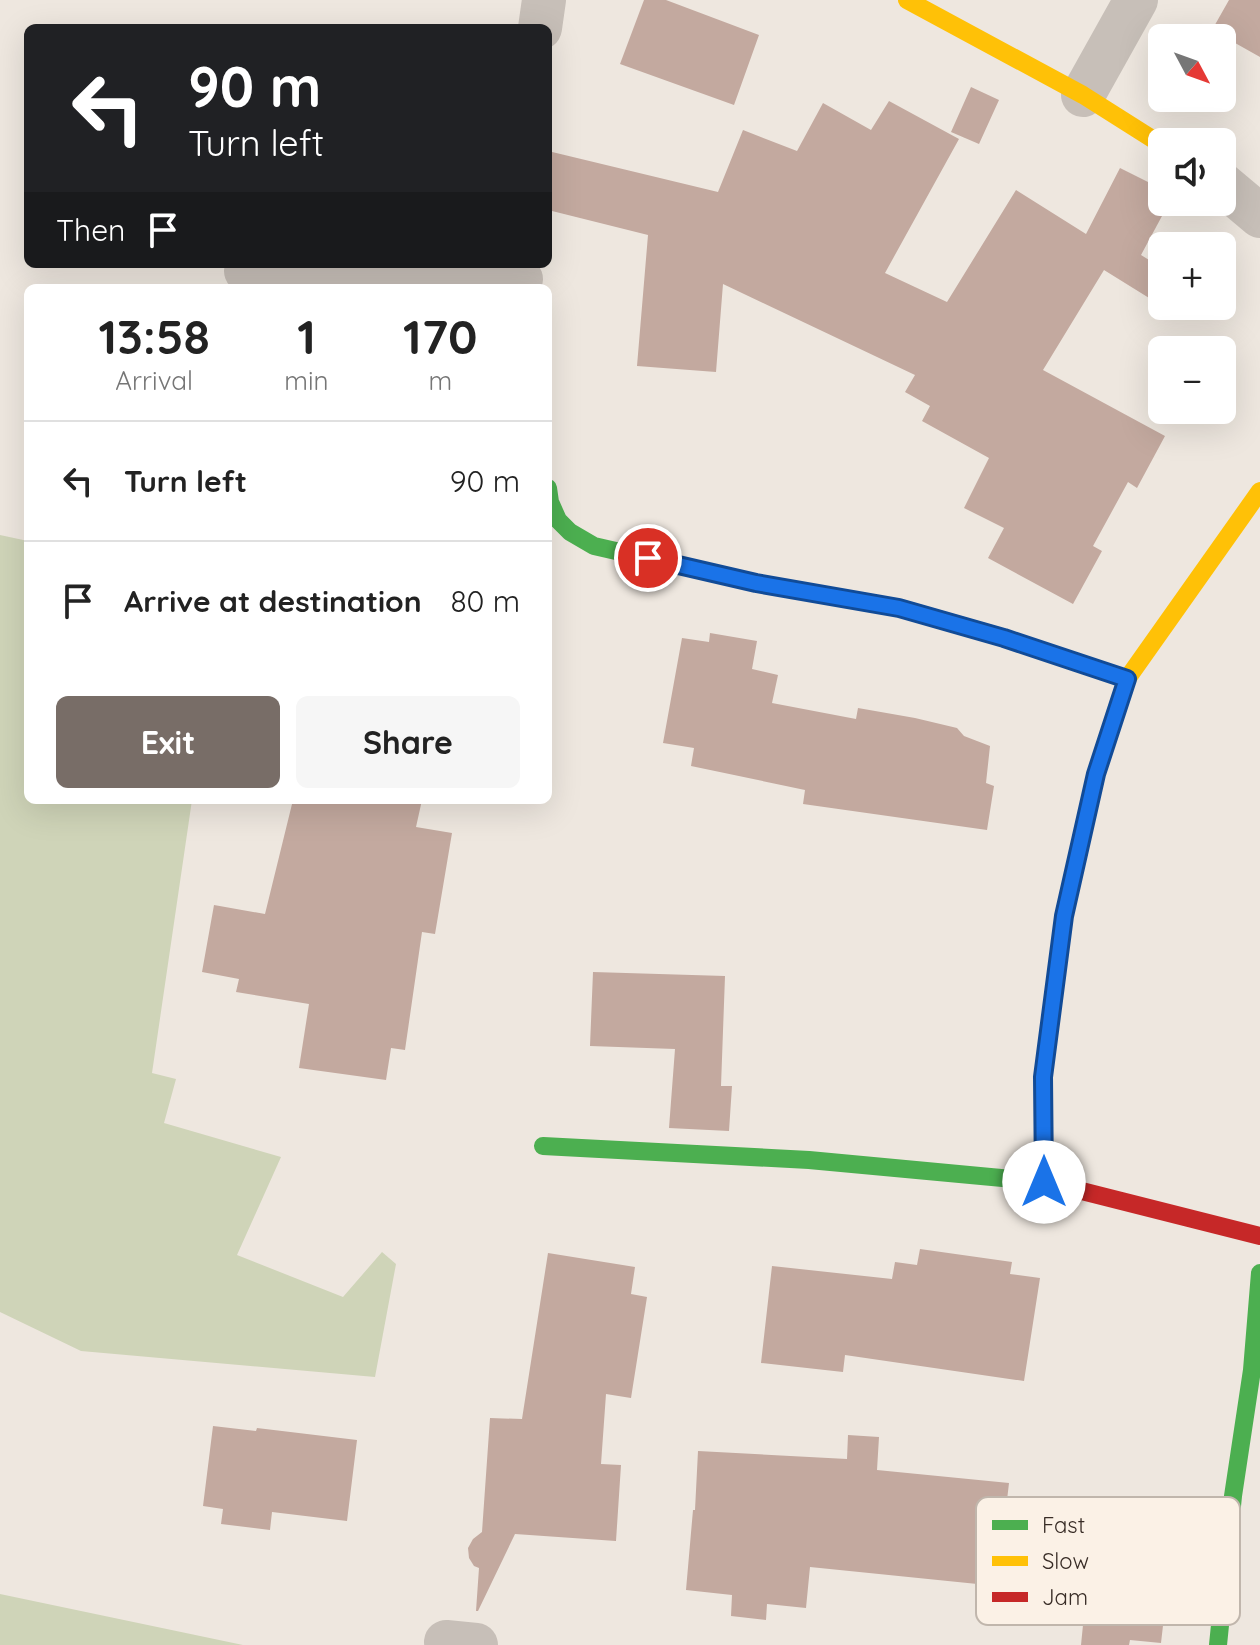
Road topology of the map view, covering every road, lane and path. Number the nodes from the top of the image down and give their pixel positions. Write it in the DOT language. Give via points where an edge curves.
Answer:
graph roads {
  1 [pos="544,0"];
  2 [pos="907,0"];
  3 [pos="1136,0"];
  4 [pos="541,24"];
  5 [pos="1083,95"];
  6 [pos="1148,136"];
  7 [pos="1236,196"];
  8 [pos="1260,216"];
  9 [pos="246,271"];
  10 [pos="521,277"];
  11 [pos="1260,491"];
  12 [pos="552,506"];
  13 [pos="552,546"];
  14 [pos="594,546"];
  15 [pos="1127,679"];
  16 [pos="543,1146"];
  17 [pos="1044,1182"];
  18 [pos="1260,1236"];
  19 [pos="1260,1273"];
  20 [pos="1233,1497"];
  21 [pos="1220,1625"];
  22 [pos="1218,1645"];
  1 -- 4 [label="street"];
  2 -- 5 [label="street"];
  3 -- 5 [label="street"];
  5 -- 6 [label="street"];
  7 -- 8 [label="street"];
  9 -- 10 [label="street"];
  11 -- 15 [label="street"];
  12 -- 14 [label="street" via="570,532"];
  13 -- 14 [label="street"];
  14 -- 15 [label="street" via="899,608"];
  15 -- 17 [label="street" via="1096,774 1064,916 1043,1077"];
  16 -- 17 [label="street" via="809,1160"];
  17 -- 18 [label="street"];
  19 -- 20 [label="street"];
  21 -- 22 [label="street"];
}
